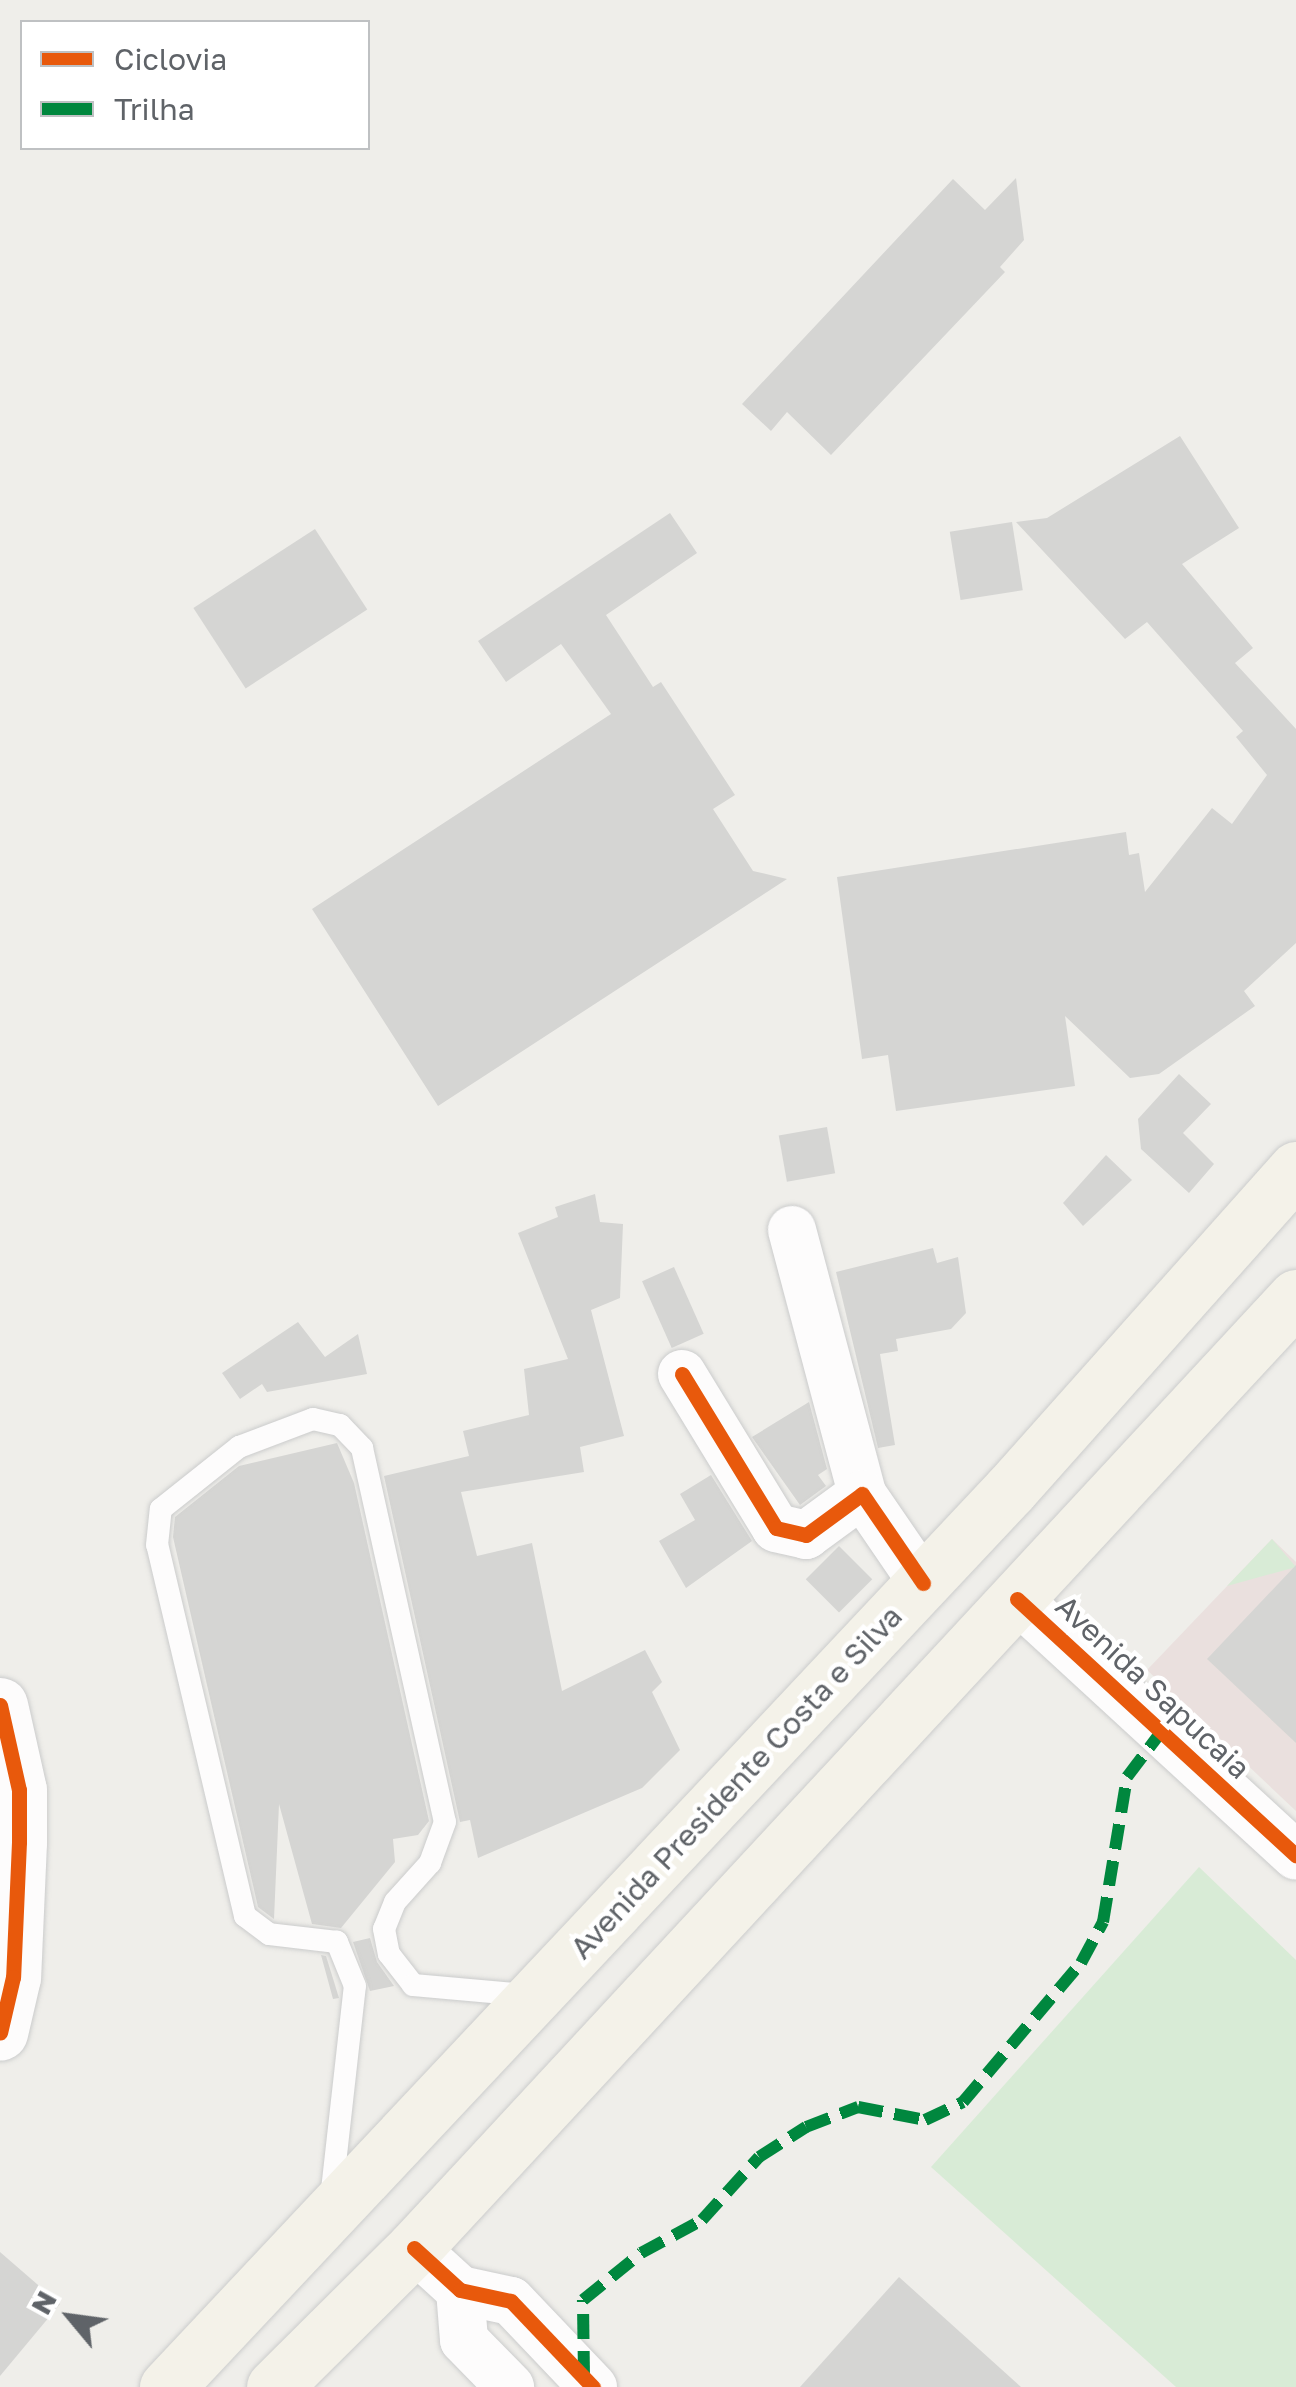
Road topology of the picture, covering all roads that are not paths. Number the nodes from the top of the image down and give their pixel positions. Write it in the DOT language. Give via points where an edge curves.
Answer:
graph roads {
  1 [pos="1296,1169"];
  2 [pos="792,1230"];
  3 [pos="1296,1297"];
  4 [pos="682,1374"];
  5 [pos="862,1494"];
  6 [pos="923,1583"];
  7 [pos="1018,1599"];
  8 [pos="0,1705"];
  9 [pos="1296,1856"];
  10 [pos="535,1996"];
  11 [pos="0,2032"];
  12 [pos="317,2227"];
  13 [pos="414,2248"];
  14 [pos="460,2290"];
  15 [pos="363,2293"];
  16 [pos="223,2327"];
  17 [pos="277,2384"];
  18 [pos="167,2387"];
  19 [pos="510,2387"];
  20 [pos="593,2387"];
  1 -- 6 [label="main road, Avenida Presidente Costa e Silva"];
  2 -- 5 [label="street"];
  3 -- 7 [label="main road"];
  4 -- 5 [label="street" via="776,1528 806,1535"];
  5 -- 6 [label="street"];
  6 -- 10 [label="main road, Avenida Presidente Costa e Silva"];
  7 -- 9 [label="street, Avenida Sapucaia"];
  7 -- 13 [label="main road"];
  8 -- 11 [label="street" via="19,1790 17,1935"];
  10 -- 12 [label="main road, Avenida Presidente Costa e Silva"];
  10 -- 12 [label="lane" via="426,1988 400,1974 384,1929 395,1902 430,1863 444,1822 362,1448 340,1425 312,1419 239,1448 160,1509 156,1545 245,1916 269,1934 337,1942 355,1986"];
  12 -- 15 [label="main road"];
  12 -- 16 [label="main road, Avenida Presidente Costa e Silva"];
  13 -- 14 [label="street"];
  13 -- 15 [label="main road"];
  14 -- 19 [label="street" via="464,2340"];
  14 -- 20 [label="street" via="510,2301"];
  15 -- 17 [label="main road"];
  16 -- 17 [label="main road"];
  16 -- 18 [label="main road, Avenida Presidente Costa e Silva"];
}
